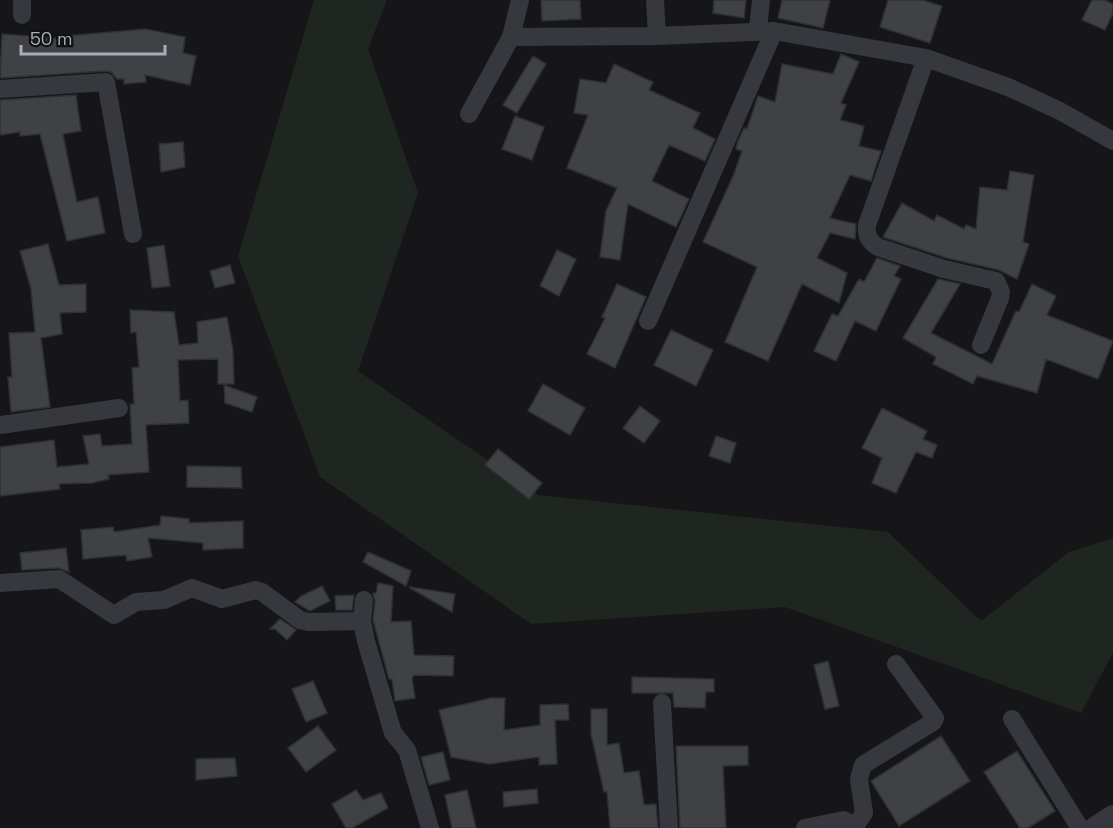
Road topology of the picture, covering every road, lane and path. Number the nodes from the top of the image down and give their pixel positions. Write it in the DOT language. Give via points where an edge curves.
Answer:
graph roads {
  1 [pos="520,0"];
  2 [pos="655,0"];
  3 [pos="761,0"];
  4 [pos="766,31"];
  5 [pos="657,36"];
  6 [pos="512,37"];
  7 [pos="926,58"];
  8 [pos="0,89"];
  9 [pos="469,114"];
  10 [pos="1113,141"];
  11 [pos="134,234"];
  12 [pos="648,321"];
  13 [pos="981,345"];
  14 [pos="119,408"];
  15 [pos="0,425"];
  16 [pos="0,583"];
  17 [pos="364,600"];
  18 [pos="362,621"];
  19 [pos="896,664"];
  20 [pos="662,703"];
  21 [pos="1012,719"];
  22 [pos="1113,817"];
  23 [pos="856,827"];
  24 [pos="430,828"];
  25 [pos="669,828"];
  26 [pos="805,828"];
  27 [pos="1080,828"];
  28 [pos="1096,828"];
  1 -- 6 [label="street"];
  2 -- 5 [label="street"];
  3 -- 4 [label="street"];
  4 -- 5 [label="street"];
  4 -- 7 [label="street"];
  4 -- 12 [label="street"];
  5 -- 6 [label="street"];
  6 -- 9 [label="street"];
  7 -- 10 [label="street" via="1008,87"];
  7 -- 13 [label="street" via="867,234 878,247 996,281 1000,298"];
  8 -- 11 [label="street" via="106,82"];
  14 -- 15 [label="street"];
  16 -- 18 [label="street" via="59,579 114,615 136,602 164,600 192,588 222,599 256,590 309,622"];
  17 -- 18 [label="street"];
  18 -- 24 [label="street" via="393,733 407,750"];
  19 -- 23 [label="street" via="935,718 863,765 859,779 864,813"];
  20 -- 25 [label="street"];
  21 -- 27 [label="street"];
  22 -- 28 [label="street"];
  23 -- 26 [label="street" via="844,820"];
}
